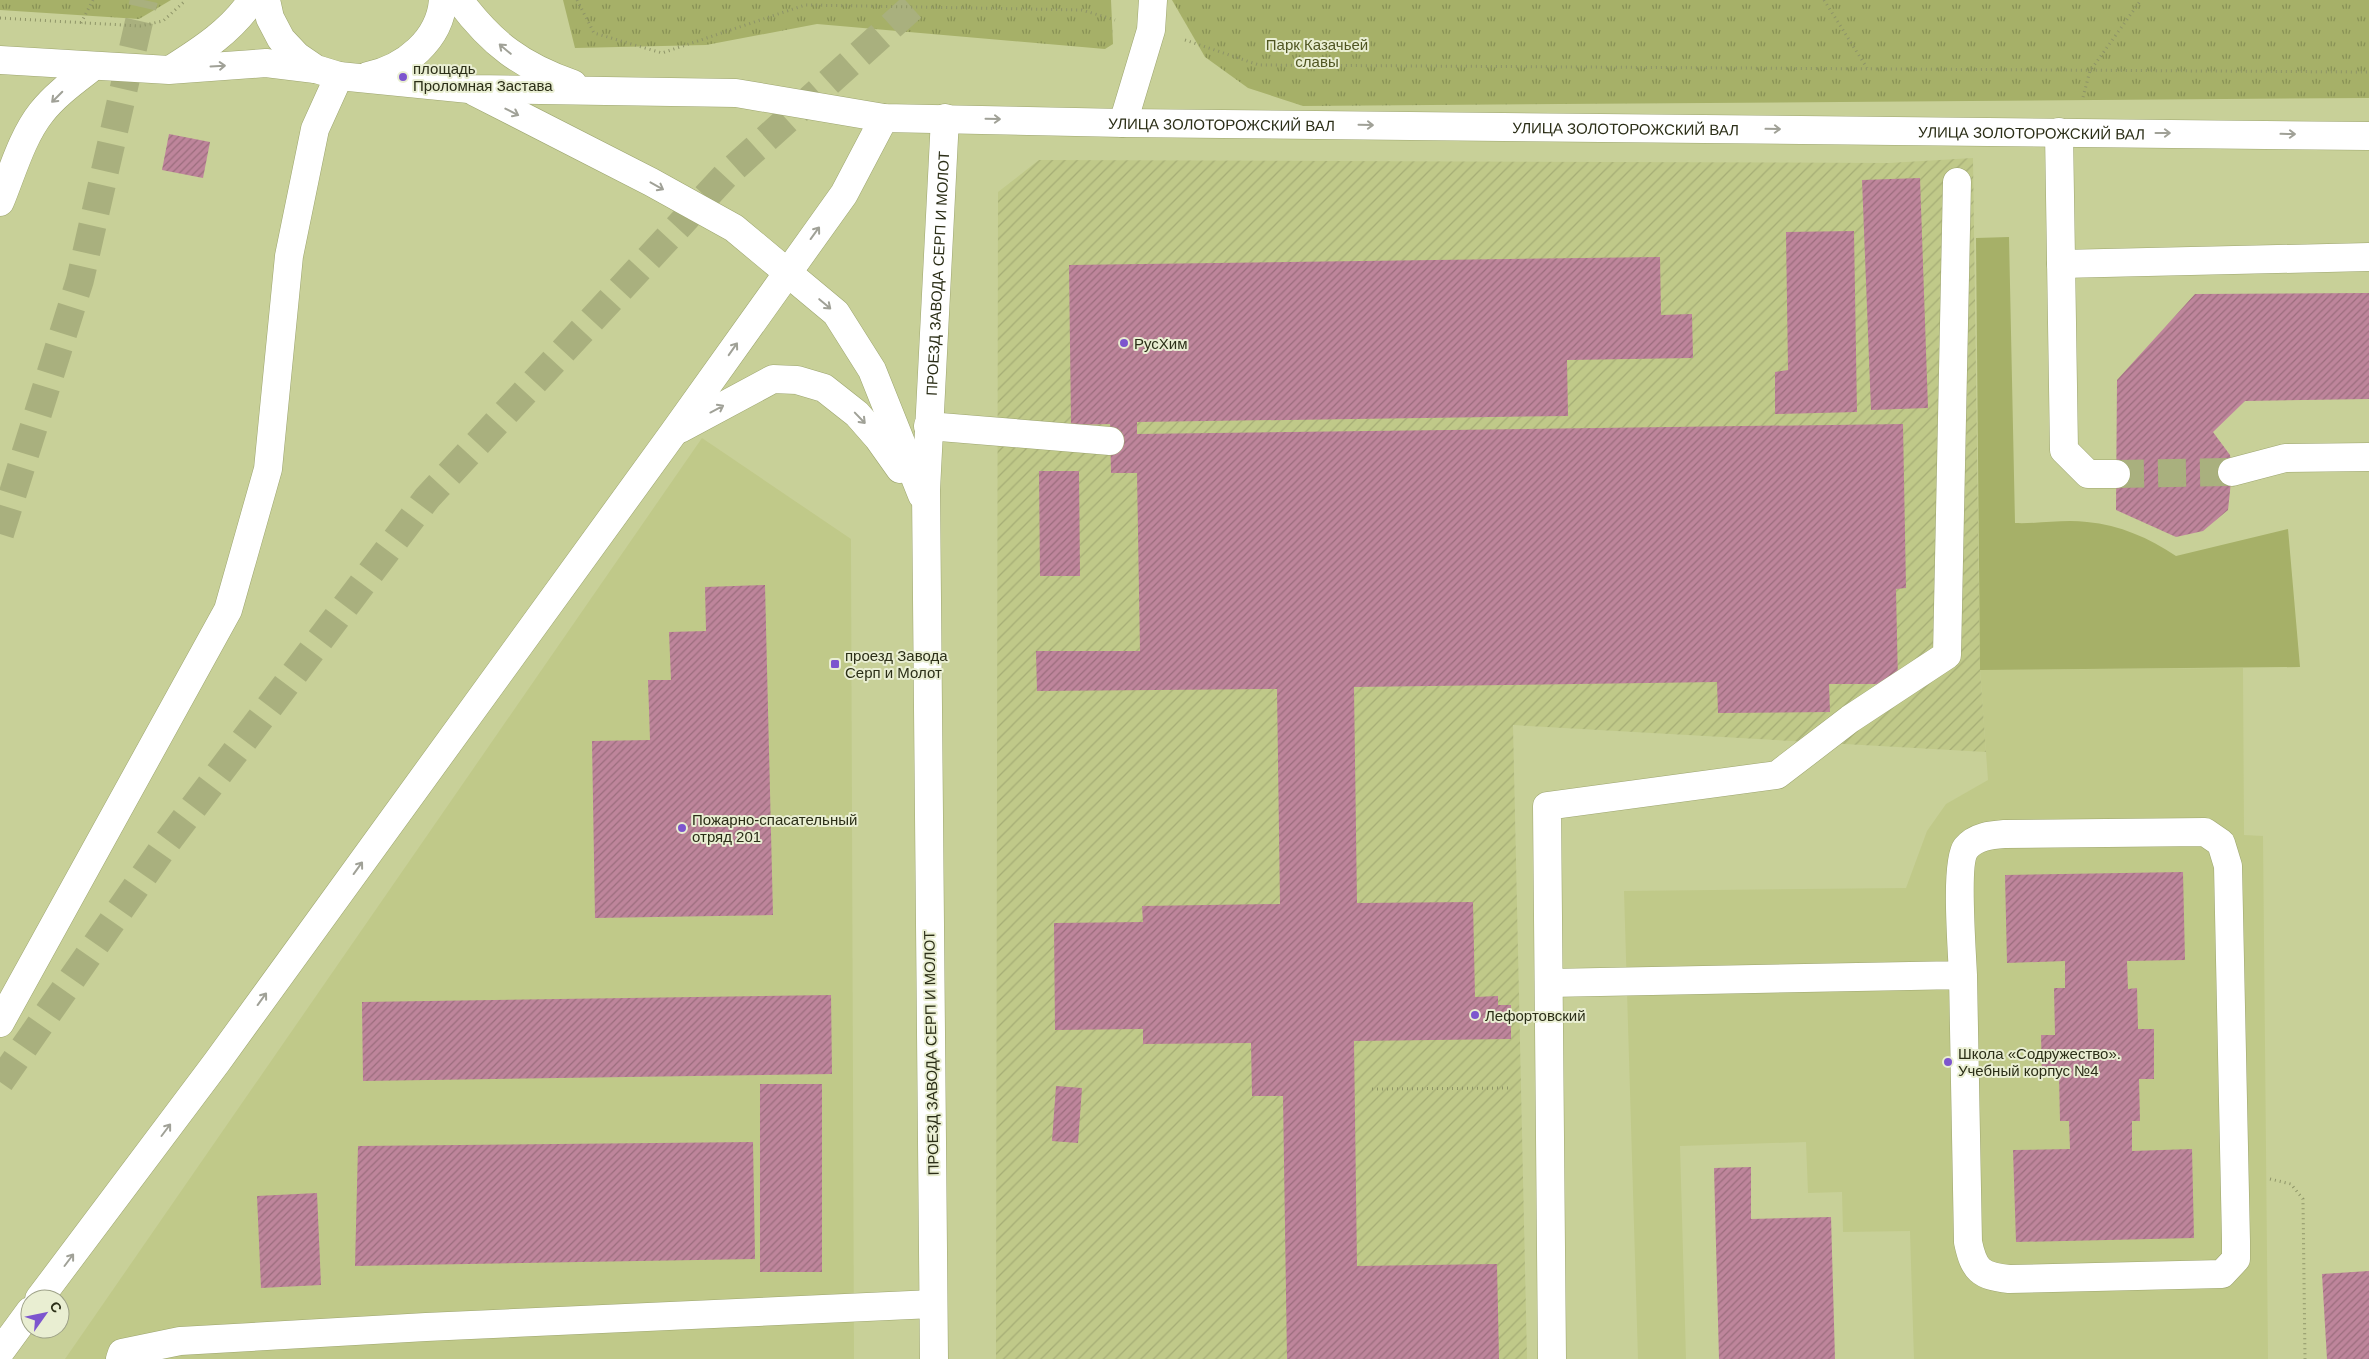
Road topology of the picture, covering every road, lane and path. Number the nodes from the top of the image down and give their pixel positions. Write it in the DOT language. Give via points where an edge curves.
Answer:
graph roads {
  1 [pos="93,0"];
  2 [pos="186,0"];
  3 [pos="252,0"];
  4 [pos="266,0"];
  5 [pos="443,0"];
  6 [pos="459,0"];
  7 [pos="577,0"];
  8 [pos="1153,0"];
  9 [pos="1824,0"];
  10 [pos="2141,0"];
  11 [pos="0,18"];
  12 [pos="81,23"];
  13 [pos="1151,30"];
  14 [pos="1197,43"];
  15 [pos="0,60"];
  16 [pos="94,66"];
  17 [pos="1867,69"];
  18 [pos="169,70"];
  19 [pos="2090,71"];
  20 [pos="2369,72"];
  21 [pos="339,74"];
  22 [pos="469,89"];
  23 [pos="596,91"];
  24 [pos="884,118"];
  25 [pos="945,118"];
  26 [pos="1123,122"];
  27 [pos="2058,132"];
  28 [pos="2369,136"];
  29 [pos="1957,182"];
  30 [pos="0,202"];
  31 [pos="2369,257"];
  32 [pos="2061,264"];
  33 [pos="787,273"];
  34 [pos="928,426"];
  35 [pos="674,432"];
  36 [pos="1110,441"];
  37 [pos="2369,457"];
  38 [pos="2232,472"];
  39 [pos="2116,474"];
  40 [pos="926,506"];
  41 [pos="1963,975"];
  42 [pos="1549,983"];
  43 [pos="0,1023"];
  44 [pos="1550,1088"];
  45 [pos="1372,1089"];
  46 [pos="2268,1179"];
  47 [pos="47,1289"];
  48 [pos="933,1304"];
  49 [pos="20,1325"];
  50 [pos="0,1352"];
  51 [pos="120,1359"];
  52 [pos="934,1359"];
  53 [pos="1552,1359"];
  54 [pos="2305,1359"];
  1 -- 12 [label="path"];
  2 -- 12 [label="path" via="162,21 140,26"];
  3 -- 18 [label="street" via="231,26 209,45"];
  4 -- 21 [label="street" via="270,18 281,39 297,56"];
  5 -- 21 [label="street" via="436,26 423,46 399,65 385,72"];
  23 -- 6 [label="street, one-way" via="544,74 509,53 479,26"];
  7 -- 13 [label="path" via="594,33 662,52 805,5 1082,10"];
  8 -- 13 [label="street"];
  9 -- 17 [label="path"];
  10 -- 19 [label="path"];
  11 -- 12 [label="path"];
  13 -- 26 [label="street"];
  14 -- 17 [label="path" via="1259,65"];
  15 -- 16 [label="street"];
  16 -- 18 [label="street"];
  16 -- 30 [label="street, one-way" via="41,114"];
  17 -- 19 [label="path"];
  18 -- 21 [label="street, one-way" via="266,63"];
  19 -- 20 [label="path"];
  21 -- 22 [label="street"];
  21 -- 43 [label="street" via="315,129 289,256 268,468 228,610"];
  22 -- 23 [label="street"];
  22 -- 33 [label="street, one-way" via="734,228"];
  23 -- 24 [label="street" via="736,93"];
  24 -- 25 [label="street, УЛИЦА ЗОЛОТОРОЖСКИЙ ВАЛ"];
  33 -- 24 [label="street, one-way" via="844,194"];
  25 -- 26 [label="street, УЛИЦА ЗОЛОТОРОЖСКИЙ ВАЛ, one-way"];
  25 -- 34 [label="street, ПРОЕЗД ЗАВОДА СЕРП И МОЛОТ"];
  26 -- 27 [label="street, УЛИЦА ЗОЛОТОРОЖСКИЙ ВАЛ, one-way"];
  27 -- 28 [label="street, УЛИЦА ЗОЛОТОРОЖСКИЙ ВАЛ, one-way"];
  27 -- 32 [label="street"];
  29 -- 42 [label="street" via="1947,654 1850,719 1777,775 1547,806"];
  31 -- 32 [label="street"];
  32 -- 39 [label="street" via="2064,450 2088,474"];
  35 -- 33 [label="street, one-way"];
  33 -- 40 [label="street, one-way" via="836,313 872,370"];
  34 -- 36 [label="street"];
  34 -- 40 [label="street, ПРОЕЗД ЗАВОДА СЕРП И МОЛОТ"];
  35 -- 40 [label="street, one-way" via="773,379 814,384 857,414"];
  47 -- 35 [label="street, one-way" via="217,1062"];
  37 -- 38 [label="street" via="2285,458"];
  40 -- 48 [label="street, ПРОЕЗД ЗАВОДА СЕРП И МОЛОТ"];
  41 -- 41 [label="street" via="1968,1242 1973,1263 1989,1277 2008,1279 2222,1274 2236,1259 2236,1242 2228,866 2221,842 2206,832 1983,836 1966,848 1960,866"];
  41 -- 42 [label="street"];
  42 -- 44 [label="street"];
  44 -- 45 [label="path"];
  44 -- 53 [label="street"];
  46 -- 54 [label="path" via="2291,1184 2304,1199"];
  48 -- 51 [label="street" via="180,1341 122,1353"];
  48 -- 52 [label="street, ПРОЕЗД ЗАВОДА СЕРП И МОЛОТ"];
  49 -- 50 [label="street"];
}
